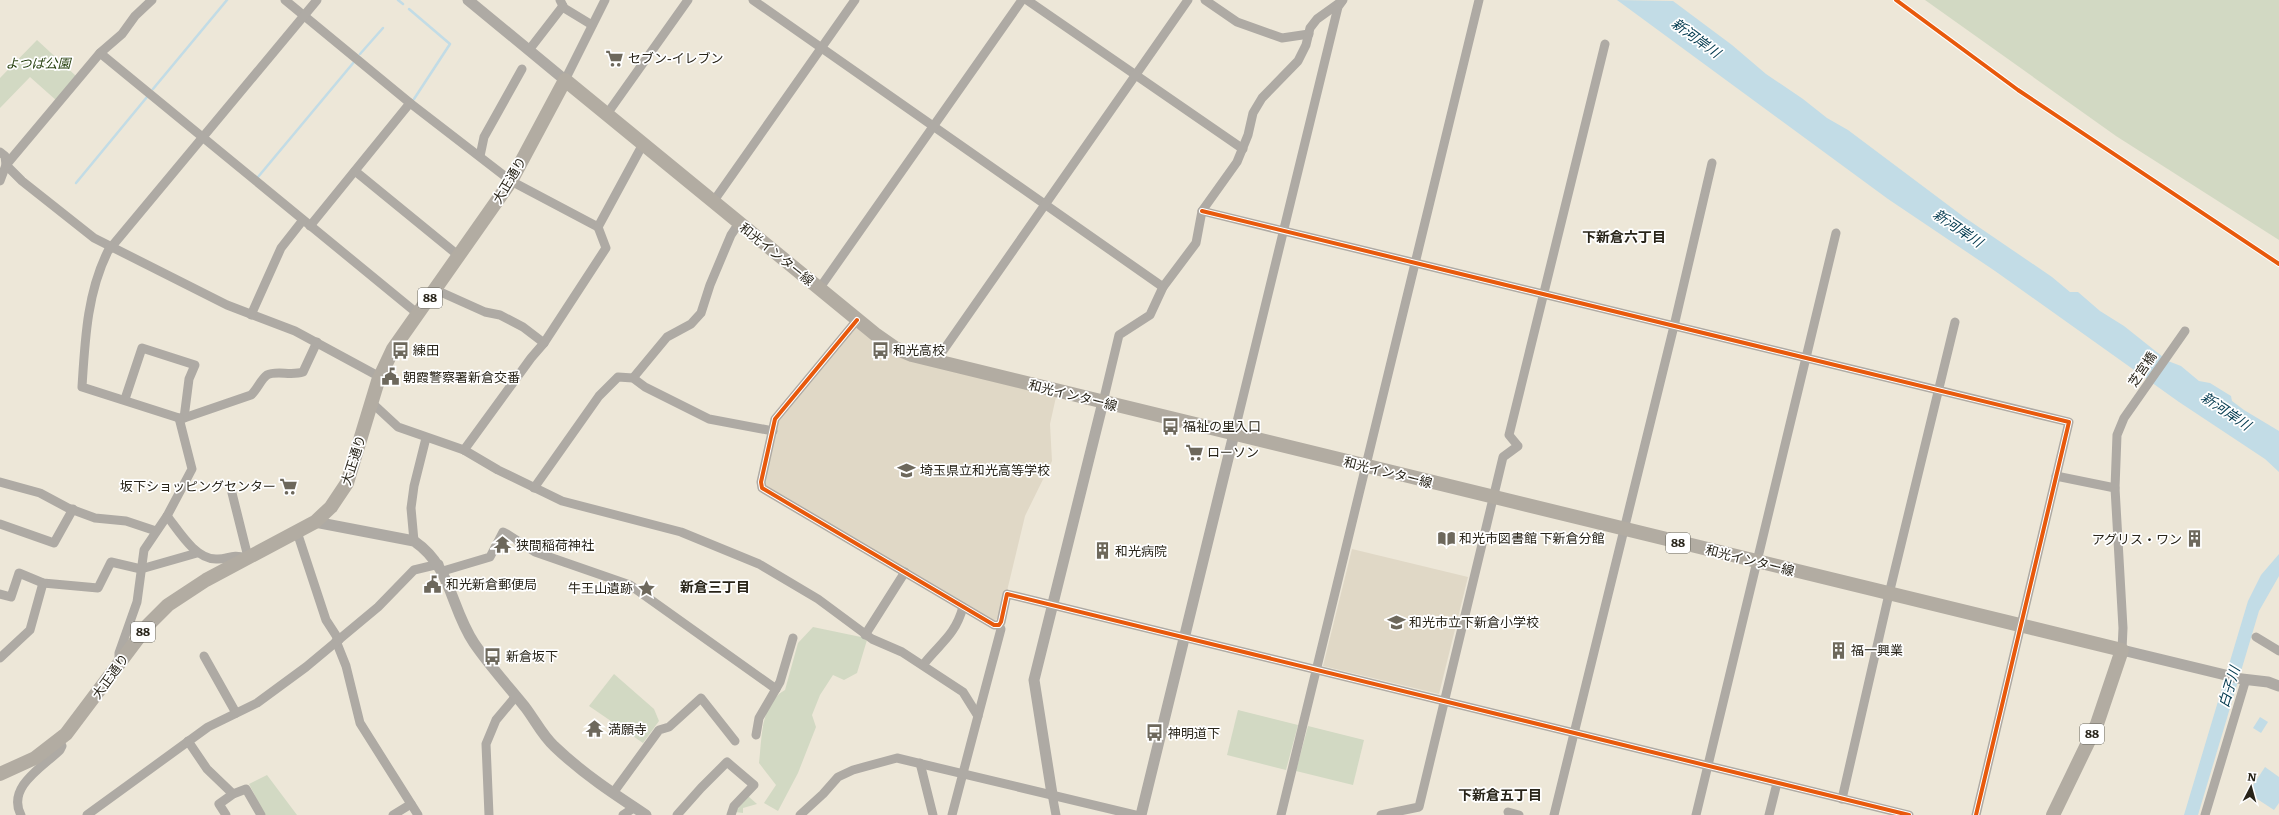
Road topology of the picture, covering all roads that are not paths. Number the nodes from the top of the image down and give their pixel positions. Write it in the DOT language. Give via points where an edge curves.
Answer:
graph roads {
  1 [pos="152,0"];
  2 [pos="284,0"];
  3 [pos="317,0"];
  4 [pos="468,0"];
  5 [pos="605,0"];
  6 [pos="688,0"];
  7 [pos="753,0"];
  8 [pos="855,0"];
  9 [pos="1022,0"];
  10 [pos="1027,0"];
  11 [pos="1188,0"];
  12 [pos="1205,0"];
  13 [pos="1479,0"];
  14 [pos="1342,1"];
  15 [pos="564,4"];
  16 [pos="304,16"];
  17 [pos="592,25"];
  18 [pos="1309,34"];
  19 [pos="1605,44"];
  20 [pos="822,48"];
  21 [pos="529,50"];
  22 [pos="100,53"];
  23 [pos="522,69"];
  24 [pos="1135,76"];
  25 [pos="564,80"];
  26 [pos="410,103"];
  27 [pos="607,114"];
  28 [pos="933,127"];
  29 [pos="202,137"];
  30 [pos="643,144"];
  31 [pos="1243,149"];
  32 [pos="0,152"];
  33 [pos="480,156"];
  34 [pos="1712,163"];
  35 [pos="6,165"];
  36 [pos="354,172"];
  37 [pos="0,181"];
  38 [pos="511,181"];
  39 [pos="713,202"];
  40 [pos="1045,205"];
  41 [pos="1202,211"];
  42 [pos="303,220"];
  43 [pos="739,223"];
  44 [pos="310,226"];
  45 [pos="598,227"];
  46 [pos="1284,232"];
  47 [pos="1836,233"];
  48 [pos="111,248"];
  49 [pos="459,256"];
  50 [pos="1413,263"];
  51 [pos="1163,287"];
  52 [pos="819,289"];
  53 [pos="436,290"];
  54 [pos="1544,294"];
  55 [pos="418,314"];
  56 [pos="251,315"];
  57 [pos="857,320"];
  58 [pos="1955,322"];
  59 [pos="1674,326"];
  60 [pos="2182,334"];
  61 [pos="317,342"];
  62 [pos="544,343"];
  63 [pos="1807,358"];
  64 [pos="938,362"];
  65 [pos="380,377"];
  66 [pos="633,378"];
  67 [pos="1939,390"];
  68 [pos="125,399"];
  69 [pos="371,402"];
  70 [pos="1103,402"];
  71 [pos="182,418"];
  72 [pos="772,431"];
  73 [pos="1234,434"];
  74 [pos="426,438"];
  75 [pos="464,450"];
  76 [pos="1365,466"];
  77 [pos="2056,476"];
  78 [pos="0,482"];
  79 [pos="534,488"];
  80 [pos="2115,488"];
  81 [pos="232,494"];
  82 [pos="1494,497"];
  83 [pos="73,509"];
  84 [pos="167,516"];
  85 [pos="315,522"];
  86 [pos="0,524"];
  87 [pos="1623,530"];
  88 [pos="156,531"];
  89 [pos="297,532"];
  90 [pos="414,541"];
  91 [pos="197,553"];
  92 [pos="247,558"];
  93 [pos="1759,562"];
  94 [pos="441,567"];
  95 [pos="141,569"];
  96 [pos="905,572"];
  97 [pos="43,583"];
  98 [pos="0,594"];
  99 [pos="1888,594"];
  100 [pos="1053,606"];
  101 [pos="963,607"];
  102 [pos="999,625"];
  103 [pos="2020,626"];
  104 [pos="865,634"];
  105 [pos="2256,637"];
  106 [pos="792,638"];
  107 [pos="1184,638"];
  108 [pos="338,640"];
  109 [pos="2122,650"];
  110 [pos="2279,651"];
  111 [pos="204,656"];
  112 [pos="0,658"];
  113 [pos="118,665"];
  114 [pos="923,665"];
  115 [pos="1317,670"];
  116 [pos="2243,679"];
  117 [pos="2279,686"];
  118 [pos="776,689"];
  119 [pos="516,696"];
  120 [pos="1443,701"];
  121 [pos="236,713"];
  122 [pos="978,716"];
  123 [pos="1574,733"];
  124 [pos="756,735"];
  125 [pos="59,740"];
  126 [pos="188,741"];
  127 [pos="735,742"];
  128 [pos="920,763"];
  129 [pos="1708,766"];
  130 [pos="0,774"];
  131 [pos="963,774"];
  132 [pos="1777,783"];
  133 [pos="613,793"];
  134 [pos="233,794"];
  135 [pos="1052,794"];
  136 [pos="1842,799"];
  137 [pos="411,804"];
  138 [pos="635,807"];
  139 [pos="1508,812"];
  140 [pos="21,815"];
  141 [pos="87,815"];
  142 [pos="226,815"];
  143 [pos="261,815"];
  144 [pos="393,815"];
  145 [pos="418,815"];
  146 [pos="489,815"];
  147 [pos="623,815"];
  148 [pos="646,815"];
  149 [pos="677,815"];
  150 [pos="731,815"];
  151 [pos="800,815"];
  152 [pos="933,815"];
  153 [pos="952,815"];
  154 [pos="1056,815"];
  155 [pos="1135,815"];
  156 [pos="1141,815"];
  157 [pos="1281,815"];
  158 [pos="1381,815"];
  159 [pos="1519,815"];
  160 [pos="1554,815"];
  161 [pos="1696,815"];
  162 [pos="1769,815"];
  163 [pos="1909,815"];
  164 [pos="1976,815"];
  165 [pos="2053,815"];
  166 [pos="2205,815"];
  1 -- 22 [label="street" via="135,16 122,34"];
  2 -- 16 [label="street"];
  3 -- 16 [label="street"];
  4 -- 21 [label="street"];
  5 -- 17 [label="street"];
  6 -- 27 [label="street"];
  7 -- 20 [label="street"];
  8 -- 20 [label="street"];
  9 -- 28 [label="street"];
  10 -- 24 [label="street"];
  11 -- 24 [label="street"];
  12 -- 18 [label="street" via="1238,22 1282,38"];
  13 -- 50 [label="street"];
  14 -- 18 [label="street" via="1317,18"];
  14 -- 46 [label="street" via="1338,7"];
  15 -- 17 [label="street"];
  15 -- 21 [label="street"];
  16 -- 26 [label="street"];
  16 -- 29 [label="street"];
  17 -- 25 [label="street"];
  18 -- 31 [label="street" via="1298,61 1262,98 1253,112"];
  19 -- 54 [label="street"];
  20 -- 28 [label="street"];
  20 -- 39 [label="street"];
  21 -- 25 [label="street"];
  22 -- 29 [label="street"];
  22 -- 35 [label="street"];
  23 -- 33 [label="street" via="484,137"];
  24 -- 31 [label="street"];
  24 -- 40 [label="street"];
  25 -- 27 [label="main road, 和光インター線 / 88"];
  25 -- 38 [label="main road, 大正通り / 88"];
  26 -- 33 [label="street"];
  26 -- 36 [label="street"];
  27 -- 30 [label="main road, 和光インター線 / 88"];
  28 -- 40 [label="street"];
  28 -- 52 [label="street"];
  29 -- 42 [label="street"];
  29 -- 48 [label="street"];
  30 -- 39 [label="main road, 和光インター線 / 88"];
  30 -- 45 [label="street"];
  31 -- 41 [label="street" via="1237,162"];
  32 -- 35 [label="street" via="5,156"];
  33 -- 38 [label="street"];
  34 -- 59 [label="street"];
  35 -- 37 [label="street"];
  35 -- 48 [label="street" via="78,226"];
  36 -- 44 [label="street"];
  36 -- 49 [label="street"];
  38 -- 45 [label="street"];
  38 -- 49 [label="main road, 大正通り / 88"];
  39 -- 43 [label="main road, 和光インター線 / 88"];
  40 -- 51 [label="street"];
  40 -- 64 [label="street" via="940,355"];
  41 -- 46 [label="street"];
  41 -- 51 [label="street" via="1196,243"];
  42 -- 44 [label="street"];
  42 -- 56 [label="street" via="281,248"];
  43 -- 52 [label="main road, 和光インター線 / 88"];
  43 -- 66 [label="street" via="731,235 701,313 690,324 667,337"];
  44 -- 55 [label="street"];
  45 -- 62 [label="street" via="606,248"];
  46 -- 50 [label="street"];
  46 -- 73 [label="street"];
  47 -- 63 [label="street"];
  48 -- 56 [label="street"];
  48 -- 68 [label="street" via="103,263 88,319 82,387"];
  49 -- 53 [label="main road, 大正通り / 88"];
  50 -- 54 [label="street"];
  50 -- 76 [label="street"];
  51 -- 70 [label="street" via="1150,315 1118,336"];
  52 -- 57 [label="main road, 和光インター線 / 88"];
  53 -- 55 [label="main road, 大正通り / 88"];
  53 -- 62 [label="street" via="485,312 500,315 523,327"];
  54 -- 59 [label="street"];
  54 -- 82 [label="street" via="1509,435 1518,446 1503,457"];
  55 -- 65 [label="main road, 大正通り / 88" via="393,349"];
  56 -- 61 [label="street"];
  57 -- 64 [label="main road, 和光インター線 / 88" via="895,348"];
  57 -- 72 [label="street" via="775,419"];
  58 -- 67 [label="street"];
  59 -- 63 [label="street"];
  59 -- 87 [label="street"];
  60 -- 80 [label="street, 芝宮橋" via="2120,426 2116,444"];
  61 -- 65 [label="street"];
  61 -- 71 [label="street" via="303,372 294,375 266,376 251,395"];
  62 -- 75 [label="street"];
  63 -- 67 [label="street"];
  63 -- 93 [label="street"];
  64 -- 70 [label="main road, 和光インター線 / 88"];
  65 -- 69 [label="main road, 大正通り / 88"];
  66 -- 72 [label="street" via="645,387 709,419"];
  66 -- 79 [label="street" via="618,377 608,385"];
  67 -- 77 [label="street" via="2070,422"];
  67 -- 99 [label="street"];
  68 -- 71 [label="street"];
  68 -- 71 [label="street" via="142,348 195,365 189,379"];
  69 -- 74 [label="street" via="398,427"];
  69 -- 85 [label="main road, 大正通り / 88" via="347,482 331,507"];
  70 -- 73 [label="main road, 和光インター線 / 88"];
  70 -- 100 [label="street"];
  71 -- 84 [label="street" via="192,469"];
  72 -- 96 [label="street" via="762,488"];
  73 -- 76 [label="main road, 和光インター線 / 88"];
  73 -- 107 [label="street"];
  74 -- 75 [label="street"];
  74 -- 90 [label="street" via="412,501"];
  75 -- 79 [label="street"];
  76 -- 82 [label="main road, 和光インター線 / 88"];
  76 -- 115 [label="street"];
  77 -- 80 [label="street"];
  77 -- 103 [label="street"];
  78 -- 83 [label="street" via="40,493"];
  79 -- 104 [label="street" via="580,507 681,532 759,564 818,599"];
  80 -- 109 [label="street, 芝宮橋"];
  81 -- 92 [label="street"];
  82 -- 87 [label="main road, 和光インター線 / 88"];
  82 -- 120 [label="street"];
  83 -- 86 [label="street" via="54,544"];
  83 -- 88 [label="street" via="95,518 126,521"];
  84 -- 88 [label="street"];
  84 -- 91 [label="street"];
  85 -- 89 [label="main road, 大正通り / 88"];
  85 -- 90 [label="street"];
  87 -- 93 [label="main road, 和光インター線 / 88"];
  87 -- 123 [label="street"];
  88 -- 95 [label="street" via="144,550"];
  89 -- 92 [label="main road, 大正通り / 88"];
  89 -- 108 [label="street" via="326,620"];
  90 -- 94 [label="street"];
  91 -- 92 [label="street" via="215,560 236,555"];
  91 -- 95 [label="street"];
  92 -- 113 [label="main road, 大正通り / 88" via="196,585 168,605 148,625"];
  93 -- 99 [label="main road, 和光インター線 / 88"];
  93 -- 129 [label="street"];
  94 -- 108 [label="street" via="414,570 378,607"];
  94 -- 118 [label="street" via="490,557 503,532 535,552 630,585"];
  94 -- 119 [label="street" via="467,632"];
  95 -- 97 [label="street" via="111,562 98,588"];
  95 -- 113 [label="street" via="137,602 119,653"];
  96 -- 101 [label="street"];
  96 -- 104 [label="street"];
  97 -- 98 [label="street" via="19,573 11,597"];
  97 -- 112 [label="street" via="30,630"];
  99 -- 103 [label="main road, 和光インター線 / 88"];
  99 -- 136 [label="street"];
  100 -- 102 [label="street" via="1007,594"];
  100 -- 107 [label="street"];
  100 -- 135 [label="street" via="1034,680"];
  101 -- 102 [label="street" via="994,625"];
  101 -- 114 [label="street" via="960,619 945,643 932,653"];
  102 -- 122 [label="street" via="1001,629"];
  103 -- 109 [label="main road, 和光インター線 / 88"];
  103 -- 164 [label="street"];
  104 -- 114 [label="street"];
  105 -- 110 [label="street"];
  106 -- 118 [label="street"];
  107 -- 115 [label="street"];
  107 -- 156 [label="street"];
  108 -- 121 [label="street" via="257,703"];
  108 -- 137 [label="street" via="360,723"];
  109 -- 116 [label="street"];
  109 -- 165 [label="main road, 88" via="2097,724"];
  111 -- 121 [label="street"];
  113 -- 125 [label="main road, 大正通り / 88" via="76,722"];
  114 -- 122 [label="street" via="963,692"];
  115 -- 120 [label="street"];
  115 -- 157 [label="street"];
  116 -- 117 [label="street"];
  116 -- 166 [label="street"];
  118 -- 124 [label="street" via="759,718"];
  119 -- 133 [label="street" via="554,746"];
  119 -- 146 [label="street" via="496,720 486,744"];
  120 -- 123 [label="street"];
  120 -- 158 [label="street" via="1419,808"];
  121 -- 126 [label="street" via="208,727"];
  122 -- 131 [label="street"];
  123 -- 129 [label="street"];
  123 -- 160 [label="street"];
  125 -- 130 [label="main road, 大正通り / 88" via="35,758"];
  125 -- 140 [label="street" via="62,746 60,750 27,779 20,791 18,804"];
  126 -- 134 [label="street" via="207,769"];
  126 -- 141 [label="street"];
  127 -- 133 [label="street" via="701,698 669,727 659,730"];
  128 -- 131 [label="street"];
  128 -- 151 [label="street" via="897,758 853,770 838,777"];
  128 -- 152 [label="street"];
  129 -- 132 [label="street"];
  129 -- 161 [label="street"];
  131 -- 135 [label="street"];
  131 -- 153 [label="street"];
  132 -- 136 [label="street"];
  132 -- 162 [label="street"];
  133 -- 138 [label="street"];
  134 -- 142 [label="street" via="219,804"];
  134 -- 143 [label="street" via="246,790"];
  135 -- 154 [label="street"];
  135 -- 155 [label="street"];
  136 -- 163 [label="street"];
  137 -- 144 [label="street"];
  137 -- 145 [label="street"];
  138 -- 147 [label="street"];
  138 -- 148 [label="street"];
  139 -- 159 [label="street"];
  149 -- 150 [label="street" via="700,788 728,762 754,785 734,806"];
}
